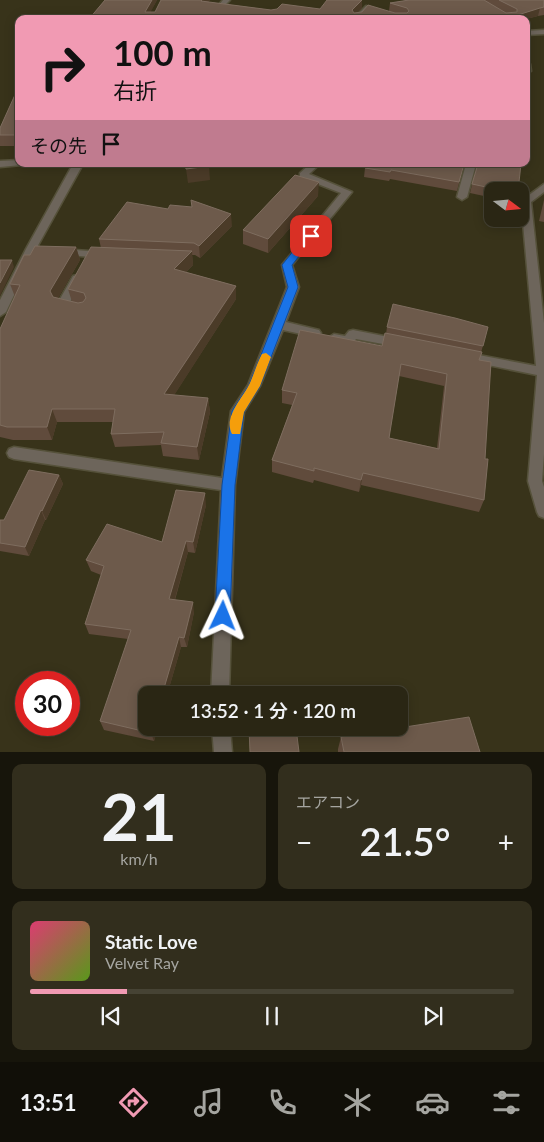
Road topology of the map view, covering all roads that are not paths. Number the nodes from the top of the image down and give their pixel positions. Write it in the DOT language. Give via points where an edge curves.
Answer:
graph roads {
  1 [pos="227,0"];
  2 [pos="368,0"];
  3 [pos="366,8"];
  4 [pos="237,10"];
  5 [pos="360,15"];
  6 [pos="390,15"];
  7 [pos="15,163"];
  8 [pos="0,164"];
  9 [pos="77,167"];
  10 [pos="312,167"];
  11 [pos="470,167"];
  12 [pos="544,187"];
  13 [pos="462,197"];
  14 [pos="40,250"];
  15 [pos="118,256"];
  16 [pos="85,263"];
  17 [pos="82,311"];
  18 [pos="0,312"];
  19 [pos="279,325"];
  20 [pos="410,345"];
  21 [pos="448,353"];
  22 [pos="543,372"];
  23 [pos="543,405"];
  24 [pos="14,453"];
  25 [pos="228,485"];
  26 [pos="544,512"];
  27 [pos="220,686"];
  28 [pos="221,736"];
  29 [pos="222,752"];
  1 -- 4 [label="street" via="220,8"];
  2 -- 3 [label="street"];
  3 -- 5 [label="street"];
  3 -- 6 [label="street"];
  7 -- 8 [label="street"];
  9 -- 14 [label="street"];
  10 -- 19 [label="street" via="303,175 347,192 286,265 293,287"];
  11 -- 13 [label="street"];
  12 -- 22 [label="street" via="526,201"];
  14 -- 16 [label="street"];
  14 -- 18 [label="street"];
  15 -- 16 [label="street"];
  16 -- 17 [label="street" via="62,306"];
  19 -- 20 [label="street" via="348,341 353,334"];
  19 -- 25 [label="street" via="254,386 238,411"];
  21 -- 22 [label="street"];
  22 -- 23 [label="street"];
  23 -- 26 [label="street" via="535,481"];
  24 -- 25 [label="street"];
  25 -- 27 [label="street"];
  28 -- 29 [label="street"];
}
